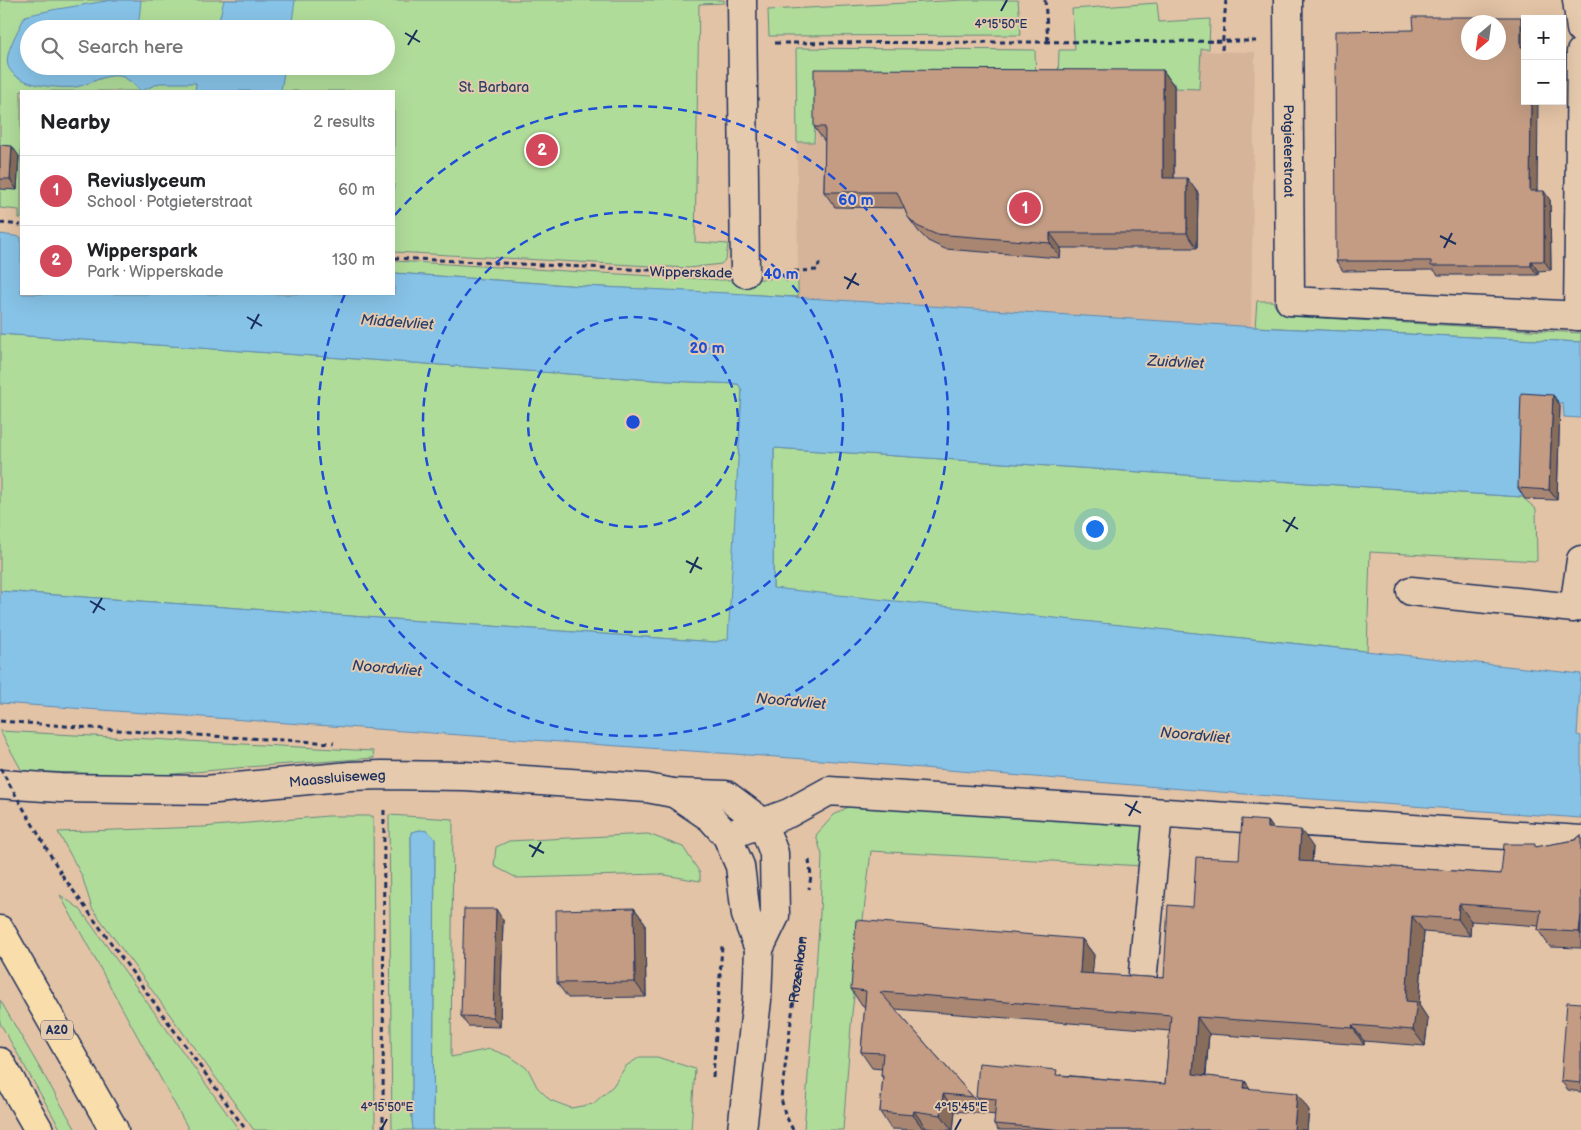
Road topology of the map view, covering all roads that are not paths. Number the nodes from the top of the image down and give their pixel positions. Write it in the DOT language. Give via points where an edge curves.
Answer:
graph roads {
  1 [pos="742,0"];
  2 [pos="1288,0"];
  3 [pos="1577,0"];
  4 [pos="1581,29"];
  5 [pos="1581,52"];
  6 [pos="745,273"];
  7 [pos="1580,316"];
  8 [pos="1581,560"];
  9 [pos="1411,591"];
  10 [pos="0,784"];
  11 [pos="673,793"];
  12 [pos="1158,813"];
  13 [pos="762,822"];
  14 [pos="728,836"];
  15 [pos="1581,840"];
  16 [pos="0,930"];
  17 [pos="759,949"];
  18 [pos="1143,972"];
  19 [pos="0,1062"];
  20 [pos="39,1130"];
  21 [pos="114,1130"];
  22 [pos="742,1130"];
  1 -- 6 [label="street, Wipperskade"];
  2 -- 7 [label="street, Potgieterstraat" via="1290,301"];
  3 -- 4 [label="street"];
  5 -- 7 [label="street"];
  8 -- 9 [label="street" via="1574,608"];
  10 -- 11 [label="street, Maassluiseweg" via="206,790 350,776 412,775 647,788"];
  11 -- 13 [label="street, Maassluiseweg" via="726,796"];
  11 -- 14 [label="street, Maassluiseweg" via="711,818"];
  12 -- 13 [label="street" via="829,791 790,812"];
  12 -- 15 [label="street"];
  12 -- 18 [label="street"];
  13 -- 14 [label="street"];
  13 -- 17 [label="street" via="774,853 775,916"];
  14 -- 17 [label="street" via="740,866 746,915"];
  16 -- 21 [label="highway, A20"];
  17 -- 22 [label="street"];
  19 -- 20 [label="highway"];
}
